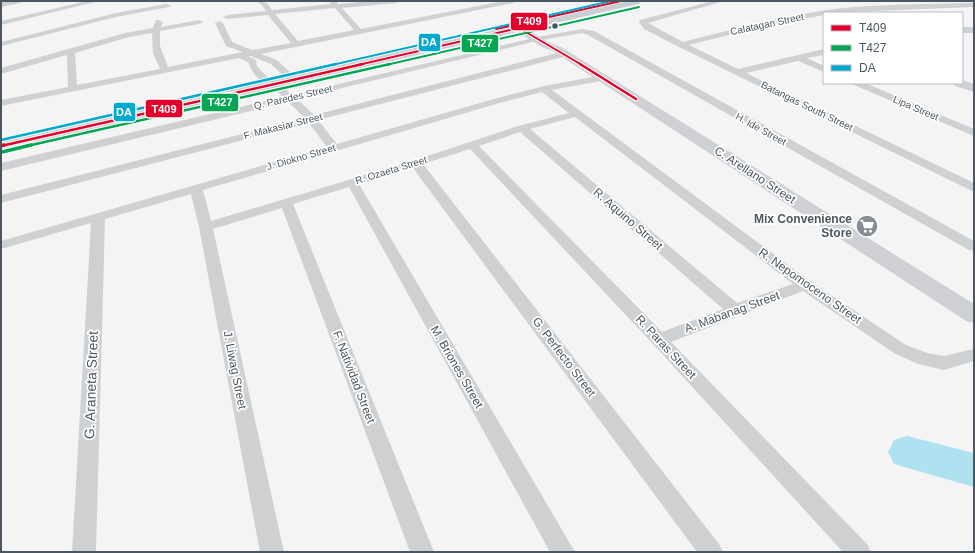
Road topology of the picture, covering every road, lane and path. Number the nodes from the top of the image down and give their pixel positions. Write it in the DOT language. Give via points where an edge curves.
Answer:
graph roads {
  1 [pos="16,1"];
  2 [pos="96,1"];
  3 [pos="259,1"];
  4 [pos="392,1"];
  5 [pos="621,1"];
  6 [pos="638,1"];
  7 [pos="721,1"];
  8 [pos="887,1"];
  9 [pos="507,2"];
  10 [pos="335,3"];
  11 [pos="601,3"];
  12 [pos="1,4"];
  13 [pos="169,4"];
  14 [pos="974,5"];
  15 [pos="901,8"];
  16 [pos="270,12"];
  17 [pos="837,12"];
  18 [pos="911,12"];
  19 [pos="823,14"];
  20 [pos="218,19"];
  21 [pos="1,23"];
  22 [pos="523,27"];
  23 [pos="155,29"];
  24 [pos="963,30"];
  25 [pos="974,30"];
  26 [pos="360,32"];
  27 [pos="541,39"];
  28 [pos="1,44"];
  29 [pos="297,44"];
  30 [pos="682,44"];
  31 [pos="223,49"];
  32 [pos="71,51"];
  33 [pos="560,51"];
  34 [pos="823,52"];
  35 [pos="254,53"];
  36 [pos="242,56"];
  37 [pos="799,58"];
  38 [pos="823,69"];
  39 [pos="165,70"];
  40 [pos="1,71"];
  41 [pos="738,72"];
  42 [pos="288,75"];
  43 [pos="603,78"];
  44 [pos="270,82"];
  45 [pos="859,84"];
  46 [pos="963,84"];
  47 [pos="974,88"];
  48 [pos="73,89"];
  49 [pos="544,89"];
  50 [pos="290,98"];
  51 [pos="1,103"];
  52 [pos="576,114"];
  53 [pos="312,119"];
  54 [pos="522,128"];
  55 [pos="974,133"];
  56 [pos="1,140"];
  57 [pos="472,145"];
  58 [pos="1,146"];
  59 [pos="334,148"];
  60 [pos="416,163"];
  61 [pos="1,167"];
  62 [pos="352,182"];
  63 [pos="196,188"];
  64 [pos="974,188"];
  65 [pos="1,199"];
  66 [pos="286,202"];
  67 [pos="98,218"];
  68 [pos="206,227"];
  69 [pos="1,245"];
  70 [pos="974,247"];
  71 [pos="805,286"];
  72 [pos="735,310"];
  73 [pos="974,315"];
  74 [pos="659,340"];
  75 [pos="974,355"];
  76 [pos="84,552"];
  77 [pos="272,552"];
  78 [pos="422,552"];
  79 [pos="563,552"];
  80 [pos="711,552"];
  81 [pos="858,552"];
  1 -- 12 [label="street"];
  2 -- 21 [label="street"];
  3 -- 16 [label="street" via="265,4"];
  4 -- 10 [label="street"];
  5 -- 11 [label="main road"];
  6 -- 22 [label="main road"];
  7 -- 30 [label="street, Batangas South Street" via="643,22 647,27"];
  8 -- 15 [label="street"];
  9 -- 26 [label="street"];
  10 -- 16 [label="street"];
  10 -- 26 [label="street"];
  11 -- 42 [label="main road"];
  13 -- 23 [label="street"];
  13 -- 28 [label="street"];
  14 -- 15 [label="street, Calatagan Street"];
  15 -- 17 [label="street, Calatagan Street"];
  15 -- 18 [label="street"];
  16 -- 20 [label="street" via="227,17 227,20"];
  16 -- 29 [label="street"];
  19 -- 30 [label="street, Calatagan Street" via="783,19"];
  20 -- 23 [label="street"];
  20 -- 35 [label="street" via="229,44"];
  22 -- 27 [label="street, C. Arellano Street"];
  22 -- 44 [label="main road"];
  23 -- 32 [label="street"];
  23 -- 39 [label="street" via="158,55"];
  24 -- 25 [label="street"];
  26 -- 29 [label="street"];
  27 -- 33 [label="street, C. Arellano Street"];
  27 -- 50 [label="street, Q. Paredes Street"];
  27 -- 70 [label="street, H. Ide Street" via="582,31 591,33"];
  29 -- 35 [label="street"];
  30 -- 41 [label="street, Batangas South Street"];
  31 -- 36 [label="street"];
  32 -- 40 [label="street"];
  32 -- 48 [label="street"];
  33 -- 43 [label="street, C. Arellano Street"];
  33 -- 53 [label="street, F. Makasiar Street"];
  34 -- 37 [label="street"];
  35 -- 36 [label="street"];
  35 -- 42 [label="street" via="274,62"];
  36 -- 39 [label="street"];
  36 -- 44 [label="street" via="253,62 253,66"];
  37 -- 38 [label="street"];
  37 -- 41 [label="street"];
  39 -- 48 [label="street"];
  41 -- 64 [label="street, Batangas South Street"];
  42 -- 44 [label="main road"];
  43 -- 49 [label="street, J. Diokno Street"];
  43 -- 73 [label="street, C. Arellano Street"];
  44 -- 50 [label="street"];
  44 -- 56 [label="main road"];
  44 -- 58 [label="main road"];
  45 -- 55 [label="street, Lipa Street"];
  46 -- 47 [label="street"];
  48 -- 51 [label="street"];
  49 -- 52 [label="street, R. Nepomoceno Street"];
  49 -- 59 [label="street, J. Diokno Street"];
  50 -- 53 [label="street"];
  50 -- 61 [label="street, Q. Paredes Street"];
  52 -- 54 [label="street, R. Ozaeta Street"];
  52 -- 71 [label="street, R. Nepomoceno Street"];
  53 -- 59 [label="street"];
  53 -- 65 [label="street, F. Makasiar Street"];
  54 -- 57 [label="street, R. Ozaeta Street"];
  54 -- 72 [label="street, R. Aquino Street"];
  57 -- 60 [label="street, R. Ozaeta Street"];
  57 -- 74 [label="street, R. Paras Street"];
  59 -- 63 [label="street, J. Diokno Street"];
  60 -- 62 [label="street, R. Ozaeta Street"];
  60 -- 80 [label="street, G. Perfecto Street"];
  62 -- 66 [label="street, R. Ozaeta Street"];
  62 -- 79 [label="street, M. Briones Street"];
  63 -- 67 [label="street, J. Diokno Street"];
  63 -- 68 [label="street, J. Liwag Street"];
  66 -- 68 [label="street, R. Ozaeta Street"];
  66 -- 78 [label="street, F. Natividad Street"];
  67 -- 69 [label="street, J. Diokno Street"];
  67 -- 76 [label="street, G. Araneta Street"];
  68 -- 77 [label="street, J. Liwag Street"];
  71 -- 72 [label="street, A. Mabanag Street"];
  71 -- 75 [label="street, R. Nepomoceno Street" via="900,349 924,359 944,363"];
  72 -- 74 [label="street, A. Mabanag Street"];
  74 -- 81 [label="street, R. Paras Street"];
}
